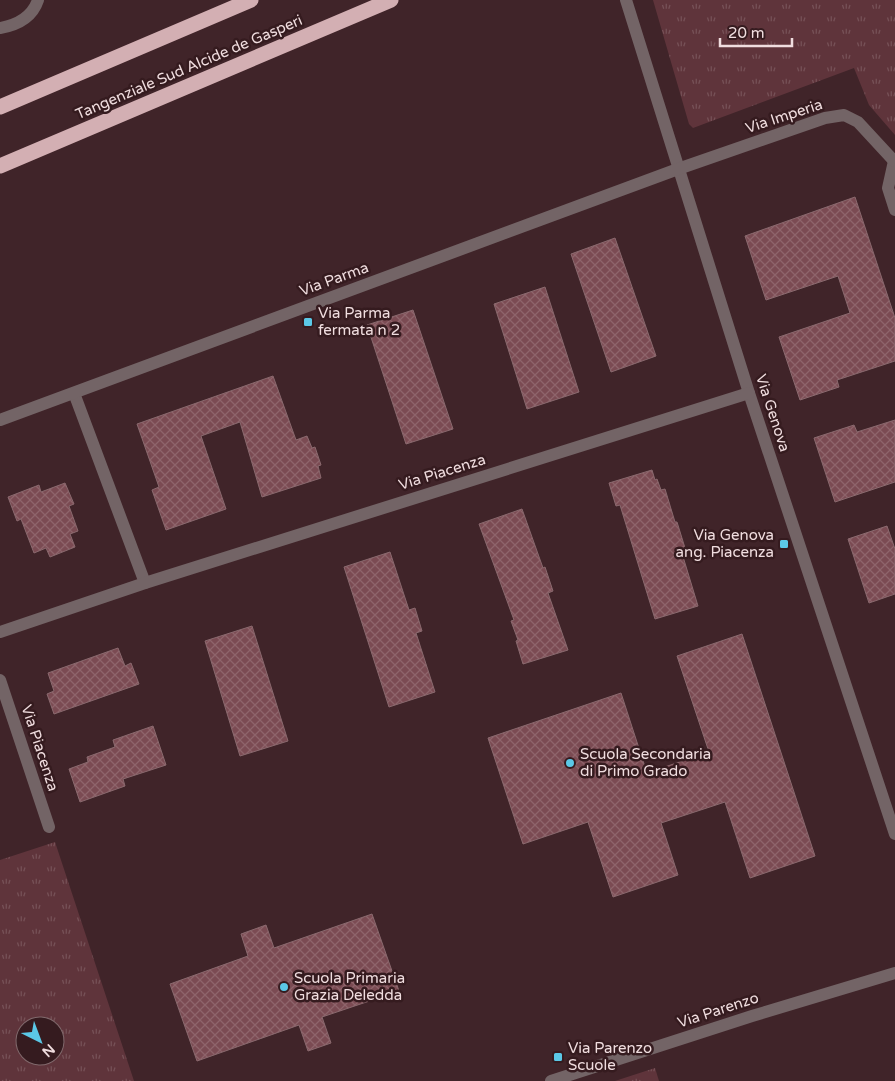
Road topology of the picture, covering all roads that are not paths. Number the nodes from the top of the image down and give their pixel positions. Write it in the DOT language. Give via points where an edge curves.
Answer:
graph roads {
  1 [pos="251,0"];
  2 [pos="391,0"];
  3 [pos="626,0"];
  4 [pos="39,1"];
  5 [pos="0,28"];
  6 [pos="0,107"];
  7 [pos="894,161"];
  8 [pos="0,166"];
  9 [pos="678,168"];
  10 [pos="895,210"];
  11 [pos="74,393"];
  12 [pos="749,393"];
  13 [pos="0,420"];
  14 [pos="145,583"];
  15 [pos="0,632"];
  16 [pos="0,680"];
  17 [pos="49,826"];
  18 [pos="895,834"];
  19 [pos="895,972"];
  20 [pos="551,1081"];
  1 -- 6 [label="highway"];
  2 -- 8 [label="highway, Tangenziale Sud Alcide de Gasperi"];
  3 -- 9 [label="street, Via Genova"];
  4 -- 5 [label="street" via="26,18 14,26"];
  7 -- 9 [label="street, Via Imperia" via="858,122 844,115 825,118"];
  7 -- 10 [label="street, Via Imperia" via="888,188"];
  9 -- 11 [label="street, Via Parma"];
  9 -- 12 [label="street, Via Genova"];
  11 -- 13 [label="street, Via Parma"];
  11 -- 14 [label="street"];
  12 -- 14 [label="street, Via Piacenza"];
  12 -- 18 [label="street, Via Genova"];
  14 -- 15 [label="street, Via Piacenza"];
  16 -- 17 [label="street, Via Piacenza"];
  19 -- 20 [label="street, Via Parenzo"];
}
